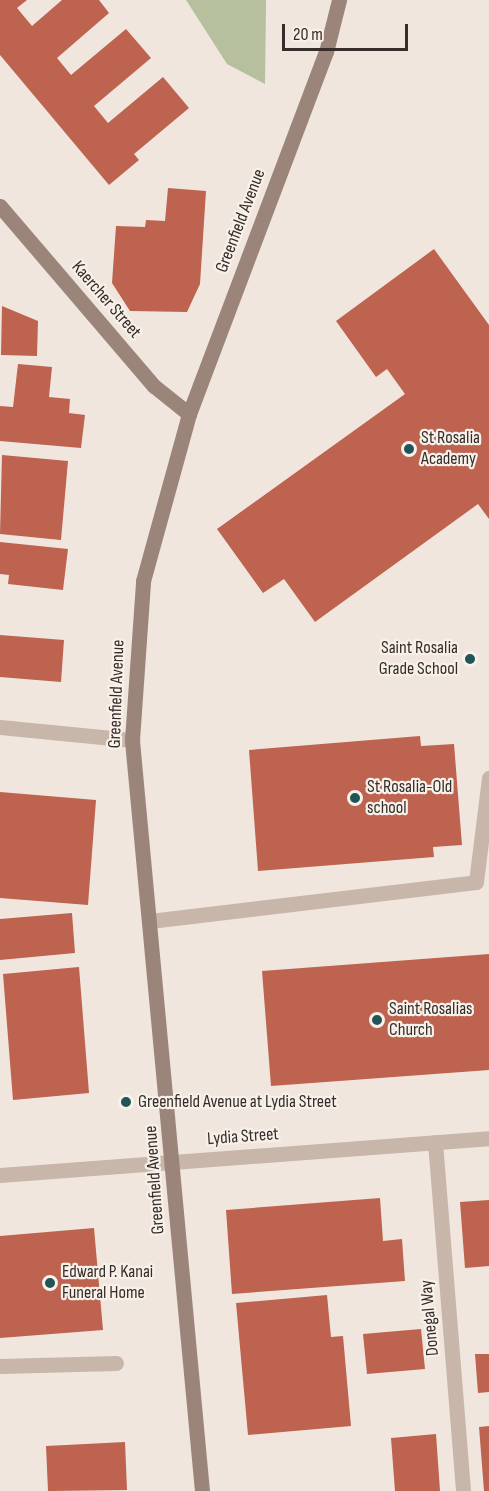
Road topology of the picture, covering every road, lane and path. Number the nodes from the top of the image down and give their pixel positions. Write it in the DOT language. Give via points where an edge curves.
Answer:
graph roads {
  1 [pos="339,0"];
  2 [pos="0,206"];
  3 [pos="189,414"];
  4 [pos="0,727"];
  5 [pos="132,740"];
  6 [pos="489,778"];
  7 [pos="150,921"];
  8 [pos="489,1138"];
  9 [pos="435,1142"];
  10 [pos="173,1162"];
  11 [pos="0,1175"];
  12 [pos="116,1363"];
  13 [pos="0,1366"];
  14 [pos="202,1491"];
  15 [pos="463,1491"];
  1 -- 3 [label="main road, Greenfield Avenue" via="326,52"];
  2 -- 3 [label="main road, Kaercher Street" via="154,386"];
  3 -- 5 [label="main road, Greenfield Avenue" via="143,581"];
  4 -- 5 [label="street"];
  5 -- 7 [label="main road, Greenfield Avenue"];
  6 -- 7 [label="street" via="476,882"];
  7 -- 10 [label="main road, Greenfield Avenue"];
  8 -- 9 [label="street, Lydia Street"];
  9 -- 10 [label="street, Lydia Street"];
  9 -- 15 [label="street, Donegal Way"];
  10 -- 11 [label="street, Lydia Street"];
  10 -- 14 [label="main road, Greenfield Avenue"];
  12 -- 13 [label="street"];
}
